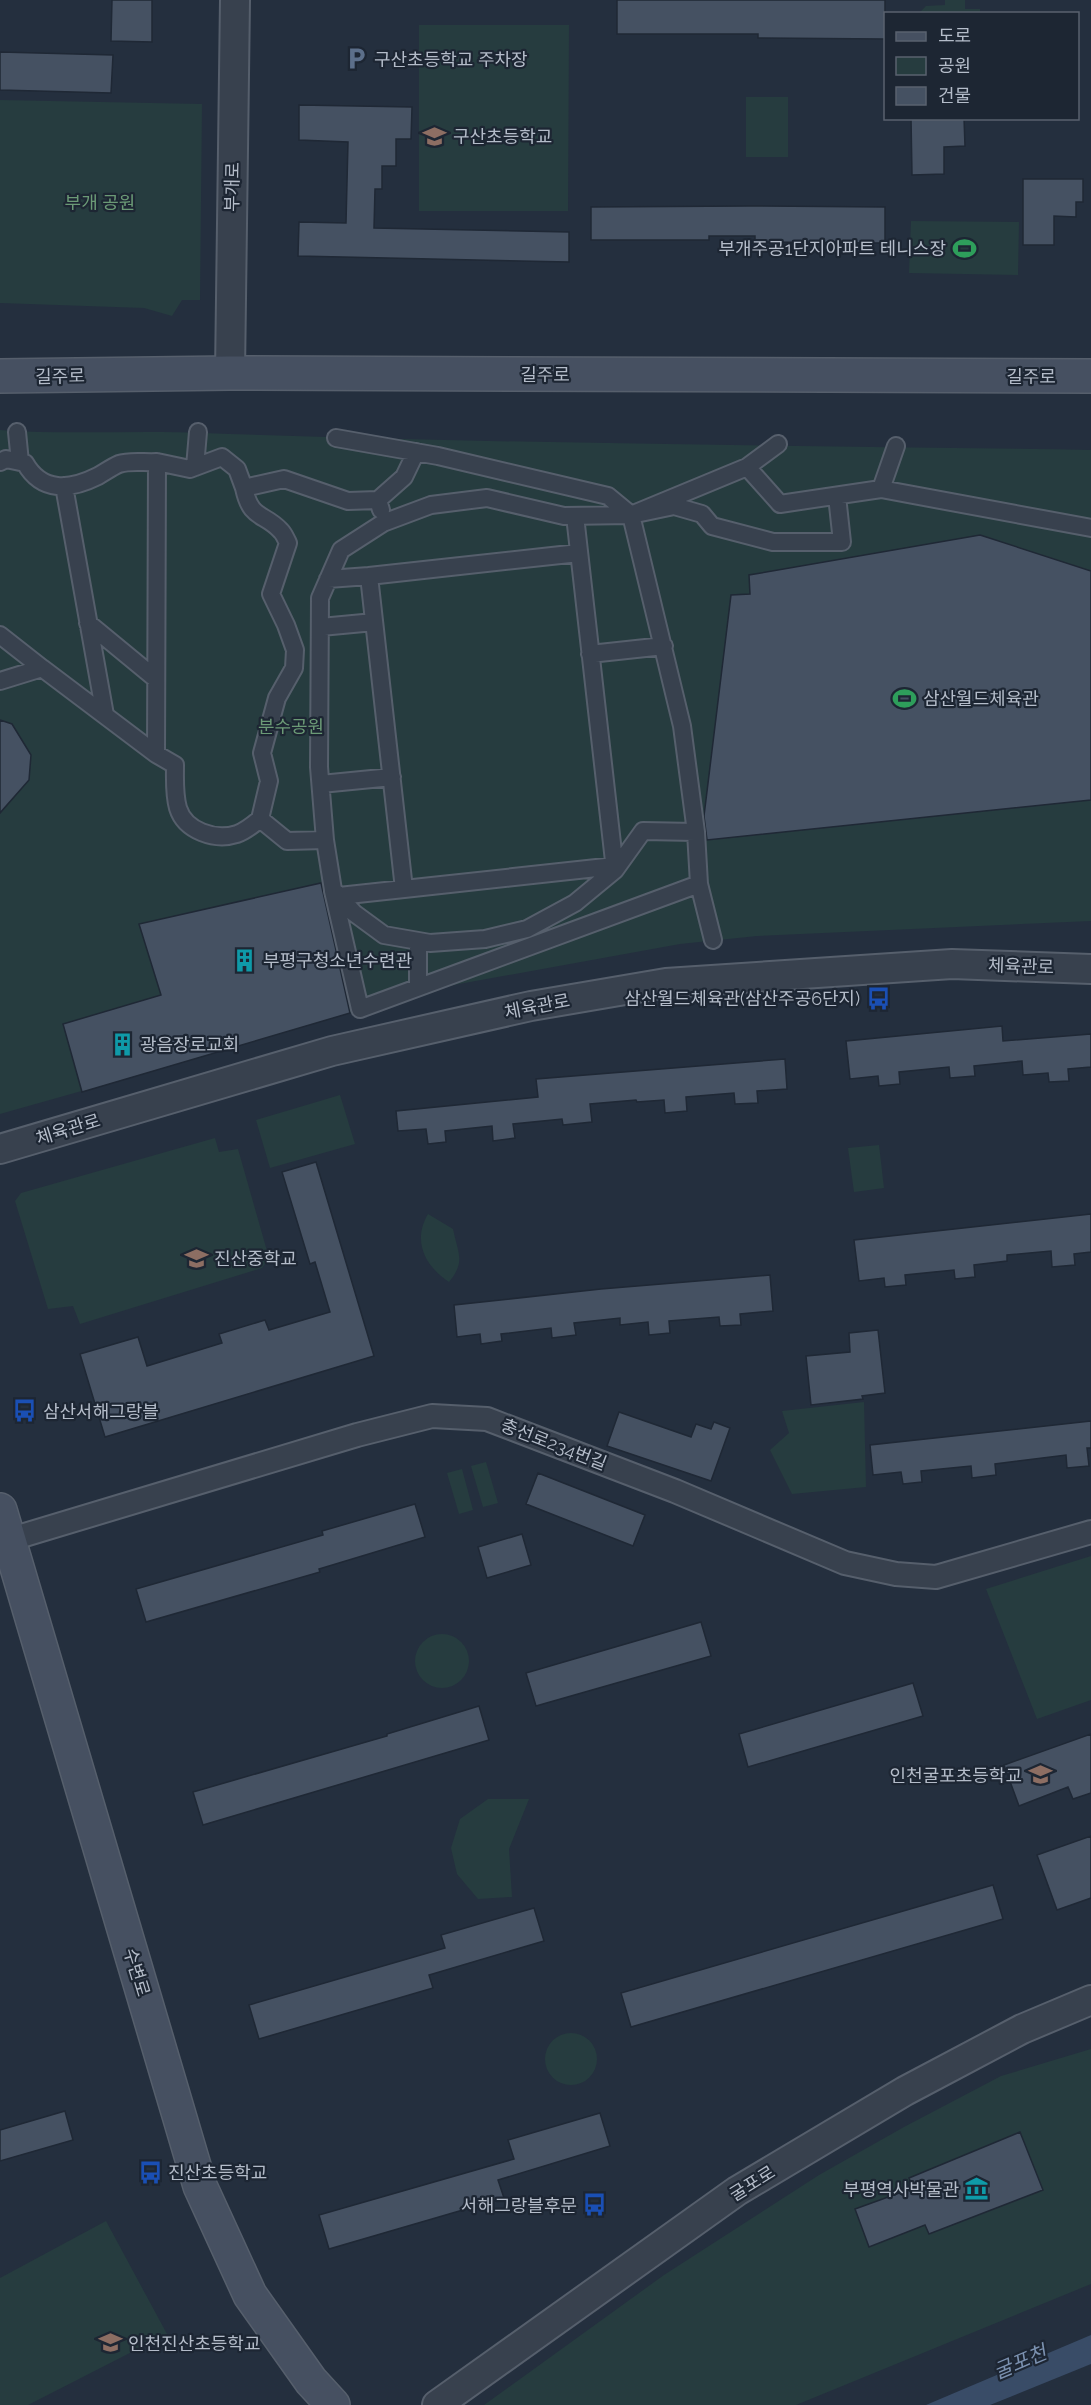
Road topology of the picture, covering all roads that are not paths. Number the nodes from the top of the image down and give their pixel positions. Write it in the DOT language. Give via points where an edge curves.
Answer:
graph roads {
  1 [pos="235,0"];
  2 [pos="230,373"];
  3 [pos="0,376"];
  4 [pos="1091,376"];
  5 [pos="17,432"];
  6 [pos="198,432"];
  7 [pos="336,438"];
  8 [pos="778,444"];
  9 [pos="896,446"];
  10 [pos="416,452"];
  11 [pos="0,462"];
  12 [pos="20,462"];
  13 [pos="157,462"];
  14 [pos="195,467"];
  15 [pos="747,467"];
  16 [pos="64,486"];
  17 [pos="244,488"];
  18 [pos="881,489"];
  19 [pos="837,496"];
  20 [pos="378,500"];
  21 [pos="631,515"];
  22 [pos="574,516"];
  23 [pos="383,523"];
  24 [pos="1091,528"];
  25 [pos="579,553"];
  26 [pos="369,576"];
  27 [pos="328,579"];
  28 [pos="374,622"];
  29 [pos="88,623"];
  30 [pos="321,627"];
  31 [pos="0,635"];
  32 [pos="664,646"];
  33 [pos="590,654"];
  34 [pos="42,668"];
  35 [pos="156,679"];
  36 [pos="0,681"];
  37 [pos="105,715"];
  38 [pos="156,754"];
  39 [pos="392,777"];
  40 [pos="321,784"];
  41 [pos="260,819"];
  42 [pos="696,832"];
  43 [pos="325,840"];
  44 [pos="615,868"];
  45 [pos="699,884"];
  46 [pos="404,889"];
  47 [pos="336,893"];
  48 [pos="713,940"];
  49 [pos="418,941"];
  50 [pos="1091,969"];
  51 [pos="418,987"];
  52 [pos="0,1149"];
  53 [pos="4,1525"];
  54 [pos="1091,1532"];
  55 [pos="1091,2000"];
  56 [pos="333,2405"];
  57 [pos="437,2405"];
  1 -- 2 [label="street, 부개로"];
  2 -- 3 [label="main road, 길주로"];
  2 -- 4 [label="main road, 길주로"];
  5 -- 12 [label="street"];
  6 -- 14 [label="street"];
  7 -- 10 [label="street"];
  8 -- 15 [label="street"];
  9 -- 18 [label="street"];
  10 -- 20 [label="street" via="404,477"];
  10 -- 21 [label="street" via="609,496"];
  11 -- 12 [label="street"];
  12 -- 16 [label="street" via="25,463 33,477 51,486"];
  13 -- 14 [label="street"];
  13 -- 16 [label="street" via="121,463 96,477"];
  13 -- 35 [label="street"];
  14 -- 17 [label="street" via="222,457 237,469"];
  15 -- 19 [label="street" via="780,504"];
  15 -- 21 [label="street"];
  16 -- 29 [label="street"];
  17 -- 20 [label="street" via="284,479 348,501"];
  17 -- 41 [label="street" via="247,502 280,530 288,543 271,594 295,650 294,668 277,698 262,753 269,781"];
  18 -- 19 [label="street"];
  18 -- 24 [label="street"];
  19 -- 21 [label="street" via="842,542 773,542 712,526 702,514 674,506"];
  20 -- 23 [label="street"];
  21 -- 22 [label="street"];
  21 -- 32 [label="street"];
  22 -- 23 [label="street" via="486,498 431,505"];
  22 -- 25 [label="street"];
  23 -- 27 [label="street" via="341,550"];
  25 -- 26 [label="street"];
  25 -- 33 [label="street"];
  26 -- 27 [label="street"];
  26 -- 28 [label="street"];
  27 -- 30 [label="street" via="320,598"];
  28 -- 30 [label="street"];
  28 -- 39 [label="street"];
  29 -- 35 [label="street"];
  29 -- 37 [label="street"];
  30 -- 40 [label="street"];
  31 -- 34 [label="street"];
  32 -- 33 [label="street"];
  32 -- 42 [label="street" via="682,726"];
  33 -- 44 [label="street"];
  34 -- 36 [label="street"];
  34 -- 37 [label="street"];
  35 -- 38 [label="street"];
  37 -- 38 [label="street"];
  38 -- 41 [label="street" via="175,765 179,810 191,827 215,836 237,834"];
  39 -- 40 [label="street"];
  39 -- 46 [label="street"];
  40 -- 43 [label="street"];
  41 -- 43 [label="street" via="287,841"];
  42 -- 44 [label="street" via="643,831"];
  42 -- 45 [label="street"];
  43 -- 47 [label="street"];
  44 -- 46 [label="street"];
  44 -- 49 [label="street" via="575,903 527,929 485,939"];
  45 -- 48 [label="street"];
  45 -- 51 [label="street"];
  46 -- 47 [label="street"];
  47 -- 49 [label="street" via="354,913 384,934"];
  47 -- 51 [label="street" via="360,1010"];
  49 -- 51 [label="street"];
  50 -- 52 [label="street, 체육관로" via="952,964 655,985 531,1006 332,1051"];
  53 -- 54 [label="street, 충선로234번길" via="432,1416 487,1419 675,1491 845,1563 897,1574 936,1577"];
  53 -- 56 [label="main road, 수변로" via="200,2186 250,2295 311,2381"];
  55 -- 57 [label="street, 굴포로" via="1022,2029 905,2091 737,2192"];
}
